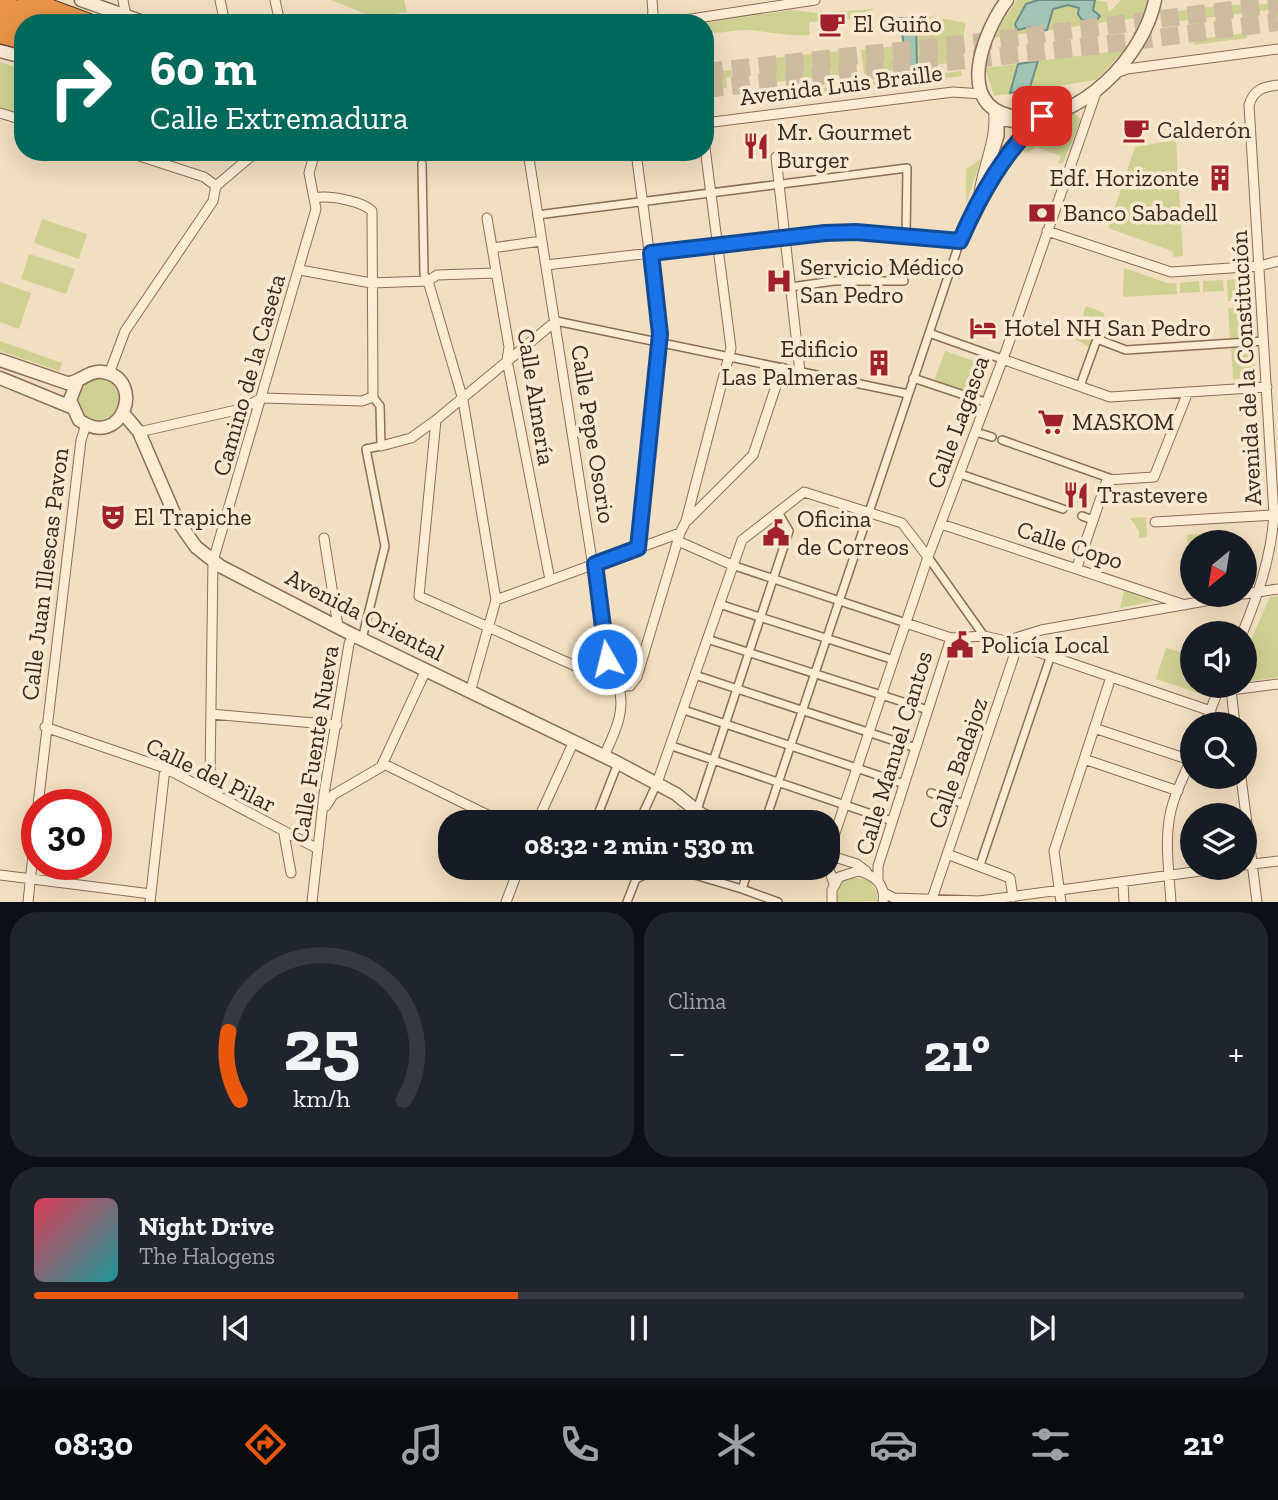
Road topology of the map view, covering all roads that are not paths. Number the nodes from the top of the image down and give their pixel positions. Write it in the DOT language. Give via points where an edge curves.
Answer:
graph roads {
  1 [pos="27,0"];
  2 [pos="81,0"];
  3 [pos="815,0"];
  4 [pos="1007,0"];
  5 [pos="1154,0"];
  6 [pos="0,4"];
  7 [pos="773,4"];
  8 [pos="29,14"];
  9 [pos="65,14"];
  10 [pos="118,14"];
  11 [pos="714,14"];
  12 [pos="1278,49"];
  13 [pos="1115,74"];
  14 [pos="1278,85"];
  15 [pos="1097,90"];
  16 [pos="982,94"];
  17 [pos="993,107"];
  18 [pos="1062,109"];
  19 [pos="1042,116"];
  20 [pos="714,122"];
  21 [pos="1086,122"];
  22 [pos="1024,125"];
  23 [pos="776,157"];
  24 [pos="155,161"];
  25 [pos="245,161"];
  26 [pos="307,161"];
  27 [pos="312,161"];
  28 [pos="529,161"];
  29 [pos="637,161"];
  30 [pos="706,161"];
  31 [pos="422,164"];
  32 [pos="310,168"];
  33 [pos="779,183"];
  34 [pos="216,186"];
  35 [pos="710,192"];
  36 [pos="315,198"];
  37 [pos="978,200"];
  38 [pos="643,201"];
  39 [pos="537,215"];
  40 [pos="487,218"];
  41 [pos="1047,231"];
  42 [pos="906,237"];
  43 [pos="783,238"];
  44 [pos="541,241"];
  45 [pos="960,241"];
  46 [pos="719,245"];
  47 [pos="492,248"];
  48 [pos="651,253"];
  49 [pos="1278,261"];
  50 [pos="546,265"];
  51 [pos="1260,266"];
  52 [pos="300,270"];
  53 [pos="495,273"];
  54 [pos="428,281"];
  55 [pos="904,281"];
  56 [pos="371,283"];
  57 [pos="790,287"];
  58 [pos="556,321"];
  59 [pos="929,333"];
  60 [pos="659,337"];
  61 [pos="1264,341"];
  62 [pos="729,356"];
  63 [pos="1002,359"];
  64 [pos="0,360"];
  65 [pos="507,360"];
  66 [pos="782,368"];
  67 [pos="800,372"];
  68 [pos="109,374"];
  69 [pos="0,378"];
  70 [pos="913,378"];
  71 [pos="77,382"];
  72 [pos="1080,386"];
  73 [pos="1267,387"];
  74 [pos="1188,392"];
  75 [pos="908,394"];
  76 [pos="373,397"];
  77 [pos="262,398"];
  78 [pos="463,400"];
  79 [pos="985,402"];
  80 [pos="71,407"];
  81 [pos="124,413"];
  82 [pos="436,421"];
  83 [pos="86,425"];
  84 [pos="138,432"];
  85 [pos="976,432"];
  86 [pos="1274,434"];
  87 [pos="992,437"];
  88 [pos="1002,440"];
  89 [pos="382,446"];
  90 [pos="960,474"];
  91 [pos="1116,480"];
  92 [pos="1063,509"];
  93 [pos="1275,509"];
  94 [pos="778,512"];
  95 [pos="869,512"];
  96 [pos="1082,516"];
  97 [pos="1093,520"];
  98 [pos="686,521"];
  99 [pos="1155,522"];
  100 [pos="941,524"];
  101 [pos="679,537"];
  102 [pos="324,538"];
  103 [pos="638,548"];
  104 [pos="928,557"];
  105 [pos="213,561"];
  106 [pos="595,564"];
  107 [pos="732,565"];
  108 [pos="1076,567"];
  109 [pos="550,580"];
  110 [pos="773,580"];
  111 [pos="1278,589"];
  112 [pos="1259,591"];
  113 [pos="496,600"];
  114 [pos="839,602"];
  115 [pos="1180,603"];
  116 [pos="719,604"];
  117 [pos="1180,606"];
  118 [pos="761,617"];
  119 [pos="1247,621"];
  120 [pos="906,623"];
  121 [pos="338,626"];
  122 [pos="489,629"];
  123 [pos="985,636"];
  124 [pos="358,637"];
  125 [pos="827,638"];
  126 [pos="951,638"];
  127 [pos="707,639"];
  128 [pos="1006,641"];
  129 [pos="748,652"];
  130 [pos="1050,658"];
  131 [pos="894,660"];
  132 [pos="426,670"];
  133 [pos="815,673"];
  134 [pos="695,675"];
  135 [pos="1111,677"];
  136 [pos="615,684"];
  137 [pos="1278,684"];
  138 [pos="1257,687"];
  139 [pos="736,689"];
  140 [pos="470,692"];
  141 [pos="882,695"];
  142 [pos="1215,698"];
  143 [pos="684,710"];
  144 [pos="802,710"];
  145 [pos="928,710"];
  146 [pos="1210,711"];
  147 [pos="212,714"];
  148 [pos="725,724"];
  149 [pos="337,725"];
  150 [pos="45,727"];
  151 [pos="1094,728"];
  152 [pos="869,731"];
  153 [pos="574,741"];
  154 [pos="672,746"];
  155 [pos="790,746"];
  156 [pos="916,748"];
  157 [pos="1180,755"];
  158 [pos="604,756"];
  159 [pos="1084,758"];
  160 [pos="713,760"];
  161 [pos="618,763"];
  162 [pos="384,764"];
  163 [pos="165,768"];
  164 [pos="856,769"];
  165 [pos="778,782"];
  166 [pos="657,783"];
  167 [pos="904,784"];
  168 [pos="1180,786"];
  169 [pos="39,789"];
  170 [pos="207,789"];
  171 [pos="1178,791"];
  172 [pos="931,793"];
  173 [pos="964,804"];
  174 [pos="844,805"];
  175 [pos="325,808"];
  176 [pos="478,810"];
  177 [pos="542,810"];
  178 [pos="600,810"];
  179 [pos="645,810"];
  180 [pos="697,810"];
  181 [pos="769,810"];
  182 [pos="840,817"];
  183 [pos="892,821"];
  184 [pos="284,834"];
  185 [pos="318,849"];
  186 [pos="947,854"];
  187 [pos="840,859"];
  188 [pos="1278,861"];
  189 [pos="1257,863"];
  190 [pos="980,865"];
  191 [pos="291,873"];
  192 [pos="867,873"];
  193 [pos="1180,874"];
  194 [pos="0,875"];
  195 [pos="1170,875"];
  196 [pos="21,877"];
  197 [pos="31,880"];
  198 [pos="43,880"];
  199 [pos="514,880"];
  200 [pos="636,880"];
  201 [pos="710,880"];
  202 [pos="746,880"];
  203 [pos="831,880"];
  204 [pos="878,880"];
  205 [pos="1252,880"];
  206 [pos="1123,882"];
  207 [pos="833,887"];
  208 [pos="742,890"];
  209 [pos="1060,890"];
  210 [pos="883,897"];
  211 [pos="1013,897"];
  212 [pos="150,898"];
  213 [pos="932,899"];
  214 [pos="28,901"];
  215 [pos="312,901"];
  216 [pos="506,901"];
  217 [pos="627,901"];
  218 [pos="778,901"];
  219 [pos="824,901"];
  220 [pos="832,901"];
  221 [pos="1061,901"];
  222 [pos="1124,901"];
  223 [pos="1171,901"];
  224 [pos="1257,901"];
  1 -- 9 [label="highway"];
  2 -- 10 [label="street"];
  3 -- 7 [label="street"];
  4 -- 16 [label="street" via="981,48 978,72"];
  5 -- 13 [label="street" via="1141,38"];
  6 -- 8 [label="highway"];
  7 -- 11 [label="street"];
  12 -- 13 [label="street"];
  13 -- 15 [label="street"];
  14 -- 51 [label="street, Avenida de la Constitución" via="1262,87 1249,104"];
  15 -- 18 [label="street"];
  15 -- 21 [label="street, Calle Lagasca"];
  16 -- 17 [label="street"];
  16 -- 20 [label="street, Avenida Luis Braille" via="953,92"];
  17 -- 19 [label="street" via="1016,117"];
  17 -- 37 [label="street" via="995,131"];
  18 -- 19 [label="street"];
  18 -- 21 [label="street" via="1078,111"];
  19 -- 37 [label="street" via="1008,152"];
  21 -- 41 [label="street, Calle Lagasca"];
  22 -- 22 [label="street" via="1000,121 989,170"];
  23 -- 33 [label="street"];
  24 -- 34 [label="street" via="204,177"];
  25 -- 34 [label="street"];
  26 -- 32 [label="street, Camino de la Caseta"];
  27 -- 32 [label="street"];
  28 -- 39 [label="street, Calle Pepe Osorio"];
  29 -- 38 [label="street"];
  30 -- 35 [label="street"];
  31 -- 54 [label="street" via="424,274"];
  32 -- 36 [label="street, Camino de la Caseta"];
  33 -- 35 [label="street"];
  33 -- 42 [label="street" via="907,168"];
  33 -- 43 [label="street"];
  34 -- 68 [label="street" via="213,201 125,331"];
  35 -- 38 [label="street"];
  35 -- 46 [label="street"];
  36 -- 52 [label="street, Camino de la Caseta"];
  36 -- 56 [label="street" via="366,206 372,211"];
  37 -- 45 [label="street"];
  38 -- 39 [label="street"];
  38 -- 48 [label="street"];
  39 -- 44 [label="street, Calle Pepe Osorio"];
  40 -- 47 [label="street, Calle Almería"];
  41 -- 51 [label="street" via="1171,272"];
  41 -- 63 [label="street, Calle Lagasca"];
  42 -- 43 [label="street" via="856,232"];
  42 -- 45 [label="street"];
  43 -- 46 [label="street"];
  43 -- 57 [label="street"];
  44 -- 47 [label="street"];
  44 -- 50 [label="street, Calle Pepe Osorio"];
  45 -- 59 [label="street"];
  46 -- 48 [label="street"];
  46 -- 62 [label="street"];
  47 -- 53 [label="street, Calle Almería"];
  48 -- 50 [label="street"];
  48 -- 60 [label="street"];
  49 -- 51 [label="street"];
  50 -- 58 [label="street, Calle Pepe Osorio"];
  51 -- 61 [label="street, Avenida de la Constitución"];
  52 -- 56 [label="street"];
  52 -- 77 [label="street, Camino de la Caseta"];
  53 -- 54 [label="street" via="437,275"];
  53 -- 65 [label="street, Calle Almería" via="509,347"];
  54 -- 56 [label="street"];
  54 -- 78 [label="street"];
  55 -- 57 [label="street" via="834,281"];
  56 -- 76 [label="street"];
  57 -- 67 [label="street"];
  58 -- 60 [label="street"];
  58 -- 65 [label="street"];
  58 -- 106 [label="street, Calle Pepe Osorio"];
  59 -- 63 [label="street"];
  59 -- 70 [label="street"];
  60 -- 62 [label="street"];
  60 -- 103 [label="street"];
  61 -- 72 [label="street" via="1126,350 1097,339"];
  61 -- 73 [label="street, Avenida de la Constitución"];
  62 -- 66 [label="street"];
  62 -- 98 [label="street"];
  63 -- 72 [label="street"];
  63 -- 79 [label="street, Calle Lagasca"];
  64 -- 71 [label="street" via="58,381"];
  65 -- 78 [label="street"];
  65 -- 109 [label="street, Calle Almería"];
  66 -- 67 [label="street"];
  66 -- 98 [label="street" via="752,455"];
  67 -- 75 [label="street"];
  68 -- 71 [label="street" via="95,372"];
  68 -- 81 [label="street, Avenida Oriental" via="125,391"];
  69 -- 80 [label="street"];
  70 -- 75 [label="street"];
  70 -- 79 [label="street"];
  71 -- 80 [label="street"];
  72 -- 74 [label="street" via="1117,397"];
  73 -- 74 [label="street"];
  73 -- 86 [label="street, Avenida de la Constitución"];
  74 -- 91 [label="street" via="1154,477"];
  75 -- 95 [label="street"];
  76 -- 77 [label="street" via="362,401"];
  76 -- 89 [label="street" via="380,406"];
  77 -- 84 [label="street" via="241,409"];
  77 -- 105 [label="street, Camino de la Caseta"];
  78 -- 82 [label="street"];
  78 -- 113 [label="street"];
  79 -- 85 [label="street, Calle Lagasca"];
  80 -- 83 [label="street"];
  81 -- 83 [label="street" via="103,428"];
  81 -- 84 [label="street, Avenida Oriental"];
  82 -- 89 [label="street" via="411,438"];
  82 -- 122 [label="street" via="419,592 423,599"];
  83 -- 150 [label="street, Calle Juan Illescas Pavon"];
  84 -- 105 [label="street, Avenida Oriental" via="172,512 191,541"];
  85 -- 87 [label="street"];
  85 -- 90 [label="street, Calle Lagasca"];
  86 -- 93 [label="street, Avenida de la Constitución"];
  88 -- 91 [label="street"];
  89 -- 124 [label="street" via="366,449 385,546"];
  90 -- 92 [label="street"];
  90 -- 100 [label="street, Calle Lagasca"];
  91 -- 97 [label="street" via="1107,480"];
  93 -- 99 [label="street"];
  93 -- 112 [label="street, Avenida de la Constitución"];
  94 -- 95 [label="street" via="804,492"];
  94 -- 107 [label="street" via="742,540"];
  94 -- 110 [label="street" via="789,531"];
  95 -- 104 [label="street" via="903,523"];
  95 -- 114 [label="street"];
  96 -- 97 [label="street"];
  97 -- 108 [label="street"];
  98 -- 101 [label="street"];
  100 -- 104 [label="street, Calle Lagasca"];
  100 -- 108 [label="street, Calle Copo"];
  101 -- 103 [label="street"];
  101 -- 107 [label="street"];
  101 -- 136 [label="street" via="637,677 630,686"];
  102 -- 121 [label="street"];
  103 -- 106 [label="street"];
  104 -- 120 [label="street, Calle Lagasca"];
  104 -- 123 [label="street"];
  105 -- 121 [label="street, Avenida Oriental"];
  105 -- 147 [label="street, Camino de la Caseta"];
  106 -- 109 [label="street"];
  106 -- 136 [label="street, Calle Pepe Osorio"];
  107 -- 110 [label="street"];
  107 -- 116 [label="street"];
  108 -- 115 [label="street, Calle Copo"];
  109 -- 113 [label="street"];
  110 -- 114 [label="street"];
  110 -- 118 [label="street"];
  111 -- 112 [label="street"];
  112 -- 119 [label="street, Avenida de la Constitución"];
  113 -- 122 [label="street"];
  114 -- 120 [label="street"];
  114 -- 125 [label="street"];
  116 -- 118 [label="street"];
  116 -- 127 [label="street"];
  117 -- 128 [label="street" via="1041,630"];
  118 -- 125 [label="street"];
  118 -- 129 [label="street"];
  120 -- 126 [label="street"];
  120 -- 131 [label="street, Calle Lagasca"];
  121 -- 124 [label="street, Avenida Oriental"];
  122 -- 136 [label="street"];
  122 -- 140 [label="street"];
  123 -- 126 [label="street"];
  123 -- 128 [label="street"];
  124 -- 132 [label="street, Avenida Oriental"];
  124 -- 149 [label="street, Calle Fuente Nueva" via="349,644"];
  125 -- 131 [label="street"];
  125 -- 133 [label="street"];
  126 -- 145 [label="street, Calle Manuel Cantos"];
  127 -- 129 [label="street"];
  127 -- 134 [label="street"];
  128 -- 130 [label="street"];
  128 -- 173 [label="street, Calle Badajoz" via="1014,656"];
  129 -- 133 [label="street"];
  129 -- 139 [label="street"];
  130 -- 135 [label="street"];
  130 -- 190 [label="street"];
  131 -- 141 [label="street, Calle Lagasca"];
  132 -- 140 [label="street, Avenida Oriental"];
  132 -- 162 [label="street"];
  133 -- 141 [label="street"];
  133 -- 144 [label="street"];
  134 -- 139 [label="street"];
  134 -- 143 [label="street"];
  135 -- 146 [label="street"];
  135 -- 151 [label="street"];
  136 -- 158 [label="street, Calle Pepe Osorio" via="621,704"];
  137 -- 138 [label="street"];
  139 -- 144 [label="street"];
  139 -- 148 [label="street"];
  140 -- 153 [label="street, Avenida Oriental"];
  141 -- 145 [label="street"];
  141 -- 152 [label="street, Calle Lagasca"];
  142 -- 146 [label="street"];
  143 -- 148 [label="street"];
  143 -- 154 [label="street"];
  144 -- 152 [label="street"];
  144 -- 155 [label="street"];
  145 -- 156 [label="street, Calle Manuel Cantos"];
  147 -- 149 [label="street"];
  147 -- 170 [label="street, Camino de la Caseta"];
  148 -- 155 [label="street"];
  148 -- 160 [label="street"];
  149 -- 175 [label="street, Calle Fuente Nueva"];
  150 -- 163 [label="street, Calle del Pilar"];
  150 -- 169 [label="street, Calle Juan Illescas Pavon"];
  151 -- 157 [label="street"];
  151 -- 159 [label="street"];
  152 -- 156 [label="street"];
  152 -- 164 [label="street, Calle Lagasca"];
  153 -- 158 [label="street, Avenida Oriental"];
  153 -- 177 [label="street"];
  154 -- 160 [label="street"];
  154 -- 166 [label="street"];
  155 -- 164 [label="street"];
  155 -- 165 [label="street"];
  156 -- 167 [label="street, Calle Manuel Cantos"];
  158 -- 161 [label="street, Avenida Oriental"];
  159 -- 171 [label="street"];
  159 -- 209 [label="street" via="1054,851"];
  160 -- 165 [label="street"];
  160 -- 180 [label="street"];
  161 -- 166 [label="street, Avenida Oriental"];
  161 -- 178 [label="street"];
  162 -- 175 [label="street" via="333,795"];
  162 -- 176 [label="street"];
  163 -- 170 [label="street, Calle del Pilar"];
  163 -- 212 [label="street"];
  164 -- 167 [label="street"];
  164 -- 174 [label="street, Calle Lagasca"];
  165 -- 174 [label="street"];
  165 -- 181 [label="street"];
  166 -- 179 [label="street"];
  166 -- 180 [label="street, Avenida Oriental"];
  167 -- 183 [label="street, Calle Manuel Cantos"];
  168 -- 171 [label="street"];
  170 -- 184 [label="street, Calle del Pilar"];
  171 -- 195 [label="street" via="1170,820"];
  172 -- 173 [label="street"];
  173 -- 186 [label="street, Calle Badajoz"];
  174 -- 182 [label="street, Calle Lagasca"];
  174 -- 183 [label="street"];
  175 -- 185 [label="street, Calle Fuente Nueva"];
  183 -- 204 [label="street, Calle Manuel Cantos"];
  184 -- 185 [label="street, Calle del Pilar"];
  184 -- 191 [label="street, Calle Fuente Nueva"];
  185 -- 215 [label="street, Calle Fuente Nueva"];
  186 -- 190 [label="street"];
  186 -- 213 [label="street, Calle Badajoz"];
  187 -- 192 [label="street"];
  188 -- 189 [label="street"];
  190 -- 211 [label="street" via="1010,878"];
  192 -- 204 [label="street"];
  192 -- 207 [label="street" via="850,872"];
  193 -- 195 [label="street"];
  194 -- 196 [label="street"];
  195 -- 206 [label="street"];
  195 -- 223 [label="street"];
  197 -- 214 [label="street"];
  198 -- 212 [label="street"];
  199 -- 216 [label="street"];
  200 -- 217 [label="street"];
  201 -- 208 [label="street"];
  202 -- 208 [label="street"];
  203 -- 207 [label="street"];
  204 -- 210 [label="street"];
  205 -- 224 [label="street"];
  206 -- 209 [label="street"];
  206 -- 222 [label="street"];
  207 -- 219 [label="street"];
  207 -- 220 [label="street"];
  208 -- 218 [label="street"];
  209 -- 211 [label="street"];
  209 -- 221 [label="street"];
  210 -- 213 [label="street"];
  211 -- 213 [label="street"];
}
